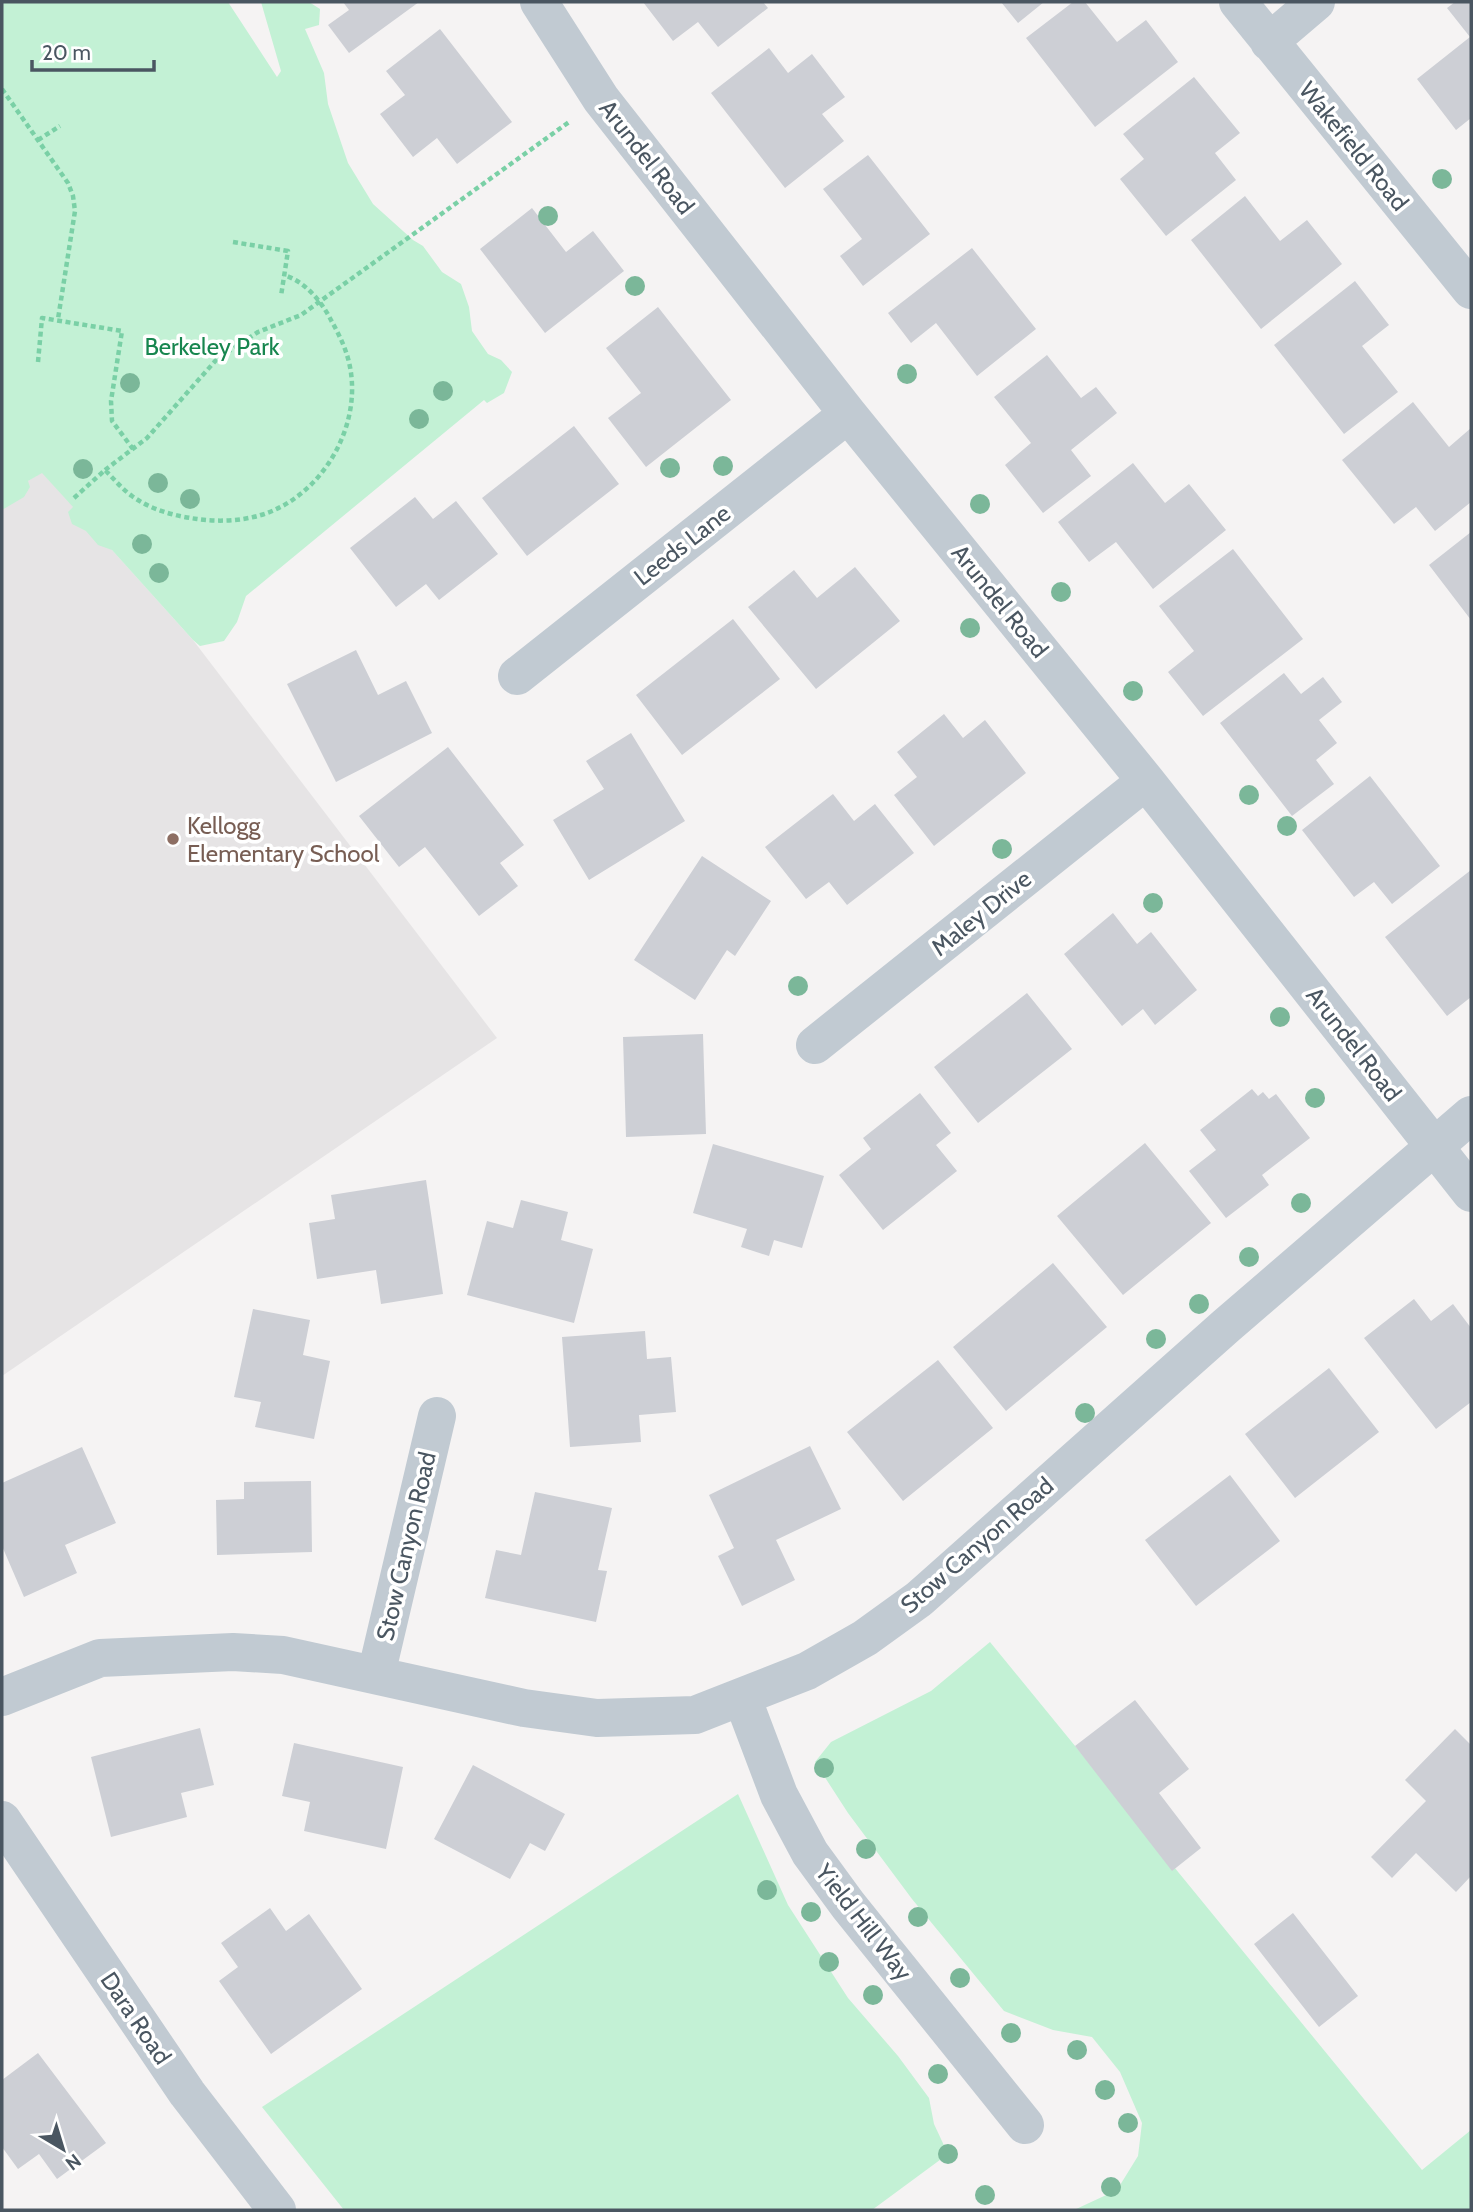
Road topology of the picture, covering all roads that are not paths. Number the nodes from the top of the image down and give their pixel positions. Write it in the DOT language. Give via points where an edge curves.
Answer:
graph roads {
  1 [pos="539,2"];
  2 [pos="1238,2"];
  3 [pos="1316,2"];
  4 [pos="1269,42"];
  5 [pos="1471,290"];
  6 [pos="848,414"];
  7 [pos="517,676"];
  8 [pos="1146,781"];
  9 [pos="815,1045"];
  10 [pos="1471,1115"];
  11 [pos="1435,1146"];
  12 [pos="1471,1193"];
  13 [pos="437,1416"];
  14 [pos="376,1675"];
  15 [pos="2,1697"];
  16 [pos="742,1697"];
  17 [pos="2,1820"];
  18 [pos="1025,2125"];
  19 [pos="277,2210"];
  1 -- 6 [label="street, Arundel Road" via="601,99"];
  2 -- 4 [label="street, Wakefield Road"];
  3 -- 4 [label="street"];
  4 -- 5 [label="street, Wakefield Road"];
  6 -- 7 [label="street, Leeds Lane"];
  6 -- 8 [label="street, Arundel Road"];
  8 -- 9 [label="street, Maley Drive"];
  8 -- 11 [label="street, Arundel Road"];
  10 -- 11 [label="street, Stow Canyon Road"];
  11 -- 12 [label="street, Arundel Road"];
  11 -- 16 [label="street, Stow Canyon Road" via="919,1599 865,1638 807,1671"];
  13 -- 14 [label="street, Stow Canyon Road"];
  14 -- 15 [label="street, Stow Canyon Road" via="283,1656 233,1653 100,1658"];
  14 -- 16 [label="street, Stow Canyon Road" via="524,1708 597,1718 695,1715"];
  16 -- 18 [label="street, Yield Hill Way" via="779,1795 810,1853"];
  17 -- 19 [label="street, Dara Road" via="187,2093"];
}
